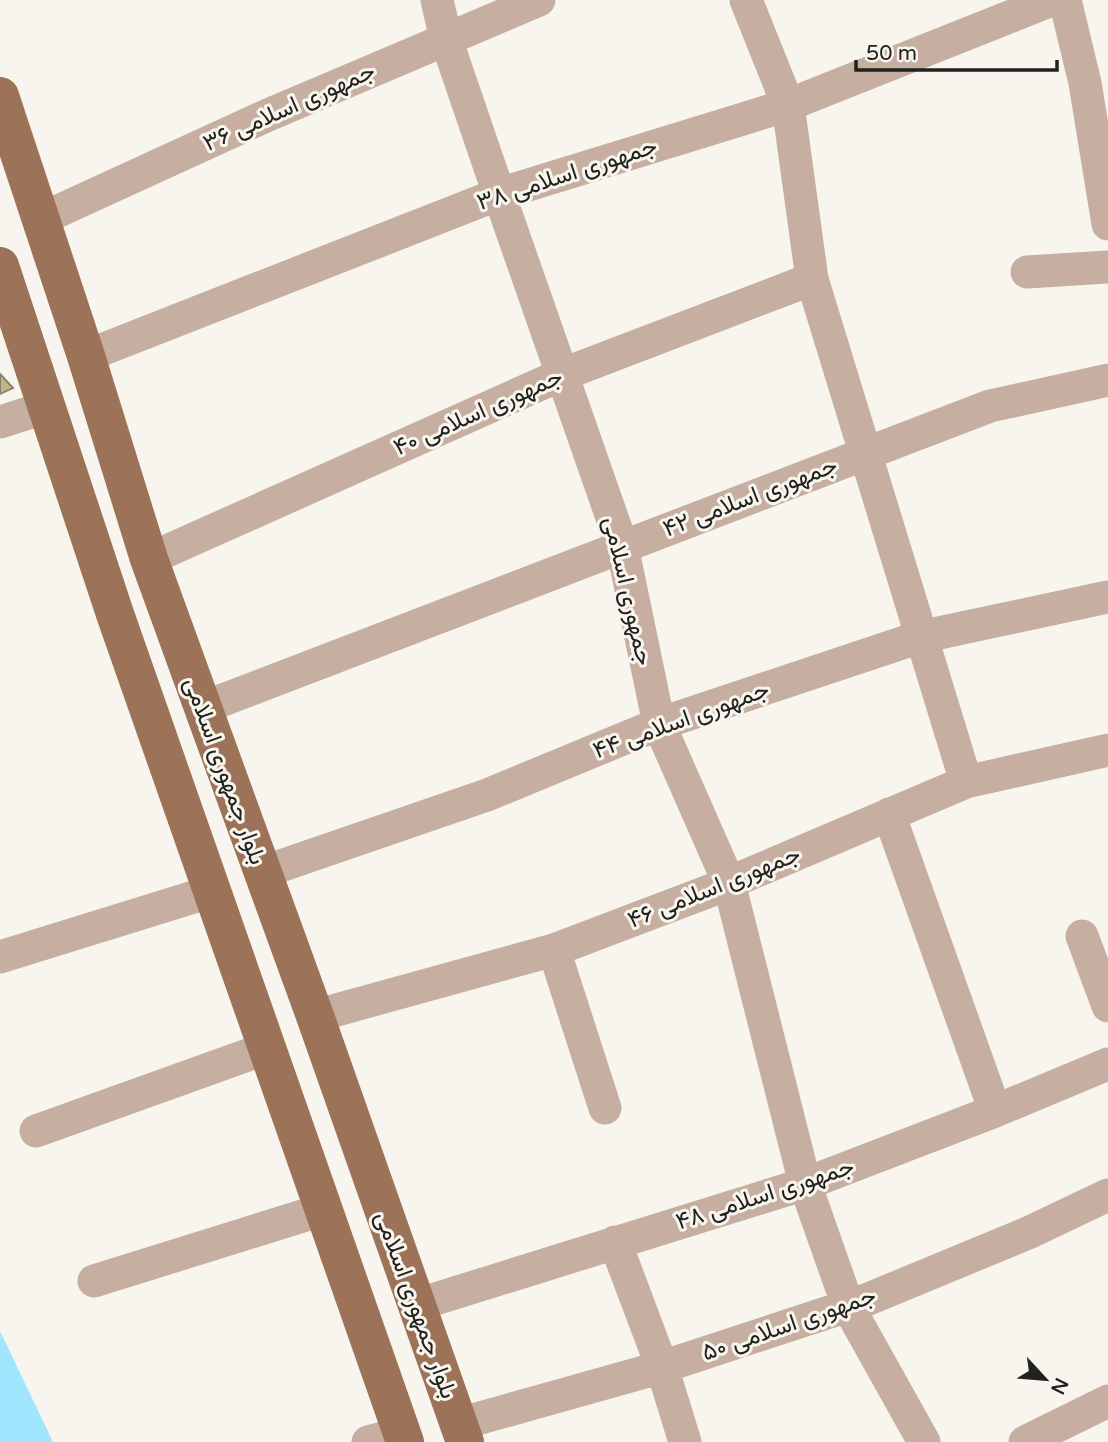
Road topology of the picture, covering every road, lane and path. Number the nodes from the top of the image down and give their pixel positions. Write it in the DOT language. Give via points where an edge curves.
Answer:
graph roads {
  1 [pos="437,0"];
  2 [pos="539,0"];
  3 [pos="746,0"];
  4 [pos="1052,0"];
  5 [pos="1065,0"];
  6 [pos="446,39"];
  7 [pos="1096,85"];
  8 [pos="788,106"];
  9 [pos="4,117"];
  10 [pos="499,194"];
  11 [pos="41,219"];
  12 [pos="1108,223"];
  13 [pos="0,267"];
  14 [pos="1108,267"];
  15 [pos="1027,272"];
  16 [pos="812,279"];
  17 [pos="86,356"];
  18 [pos="561,375"];
  19 [pos="1108,380"];
  20 [pos="47,407"];
  21 [pos="0,422"];
  22 [pos="865,453"];
  23 [pos="622,546"];
  24 [pos="149,559"];
  25 [pos="1108,597"];
  26 [pos="920,637"];
  27 [pos="201,708"];
  28 [pos="659,724"];
  29 [pos="1108,750"];
  30 [pos="966,782"];
  31 [pos="890,814"];
  32 [pos="262,872"];
  33 [pos="729,883"];
  34 [pos="213,891"];
  35 [pos="1082,936"];
  36 [pos="554,950"];
  37 [pos="0,957"];
  38 [pos="1108,1006"];
  39 [pos="315,1016"];
  40 [pos="267,1048"];
  41 [pos="1108,1064"];
  42 [pos="605,1108"];
  43 [pos="995,1111"];
  44 [pos="36,1131"];
  45 [pos="805,1184"];
  46 [pos="1108,1195"];
  47 [pos="325,1209"];
  48 [pos="615,1242"];
  49 [pos="94,1281"];
  50 [pos="416,1305"];
  51 [pos="848,1306"];
  52 [pos="662,1367"];
  53 [pos="1108,1401"];
  54 [pos="462,1433"];
  55 [pos="392,1439"];
  56 [pos="685,1442"];
  57 [pos="924,1442"];
  58 [pos="1025,1442"];
  1 -- 6 [label="street, جمهوری اسلامی"];
  2 -- 6 [label="street, جمهوری اسلامی ۳۶"];
  3 -- 8 [label="street"];
  4 -- 8 [label="street, جمهوری اسلامی ۳۸"];
  5 -- 7 [label="street"];
  6 -- 10 [label="street, جمهوری اسلامی"];
  6 -- 11 [label="street, جمهوری اسلامی ۳۶"];
  7 -- 12 [label="street"];
  8 -- 10 [label="street, جمهوری اسلامی ۳۸"];
  8 -- 16 [label="street"];
  9 -- 11 [label="main road, بلوار جمهوری اسلامی"];
  10 -- 17 [label="street, جمهوری اسلامی ۳۸"];
  10 -- 18 [label="street, جمهوری اسلامی"];
  11 -- 17 [label="main road, بلوار جمهوری اسلامی"];
  13 -- 20 [label="main road, بلوار جمهوری اسلامی"];
  14 -- 15 [label="street"];
  16 -- 18 [label="street, جمهوری اسلامی ۴۰"];
  16 -- 22 [label="street"];
  17 -- 24 [label="main road, بلوار جمهوری اسلامی"];
  18 -- 23 [label="street, جمهوری اسلامی"];
  18 -- 24 [label="street, جمهوری اسلامی ۴۰"];
  19 -- 22 [label="street, جمهوری اسلامی ۴۲" via="990,407"];
  20 -- 21 [label="street"];
  20 -- 34 [label="main road, بلوار جمهوری اسلامی"];
  22 -- 23 [label="street, جمهوری اسلامی ۴۲"];
  22 -- 26 [label="street"];
  23 -- 27 [label="street, جمهوری اسلامی ۴۲"];
  23 -- 28 [label="street, جمهوری اسلامی"];
  24 -- 27 [label="main road, بلوار جمهوری اسلامی"];
  25 -- 26 [label="street, جمهوری اسلامی ۴۴"];
  26 -- 28 [label="street, جمهوری اسلامی ۴۴"];
  26 -- 30 [label="street"];
  27 -- 32 [label="main road, بلوار جمهوری اسلامی"];
  28 -- 32 [label="street, جمهوری اسلامی ۴۴" via="487,795"];
  28 -- 33 [label="street, جمهوری اسلامی"];
  29 -- 30 [label="street, جمهوری اسلامی ۴۶"];
  30 -- 31 [label="street, جمهوری اسلامی ۴۶"];
  31 -- 33 [label="street, جمهوری اسلامی ۴۶"];
  31 -- 43 [label="street"];
  32 -- 39 [label="main road, بلوار جمهوری اسلامی"];
  33 -- 36 [label="street, جمهوری اسلامی ۴۶"];
  33 -- 45 [label="street, جمهوری اسلامی"];
  34 -- 37 [label="street"];
  34 -- 40 [label="main road, بلوار جمهوری اسلامی"];
  35 -- 38 [label="street"];
  36 -- 39 [label="street, جمهوری اسلامی ۴۶"];
  36 -- 42 [label="street"];
  39 -- 50 [label="main road, بلوار جمهوری اسلامی"];
  40 -- 44 [label="street"];
  40 -- 47 [label="main road, بلوار جمهوری اسلامی"];
  41 -- 43 [label="street, جمهوری اسلامی ۴۸"];
  43 -- 45 [label="street, جمهوری اسلامی ۴۸"];
  45 -- 48 [label="street, جمهوری اسلامی ۴۸"];
  45 -- 51 [label="street, جمهوری اسلامی"];
  46 -- 51 [label="street, جمهوری اسلامی ۵۰" via="1028,1233"];
  47 -- 49 [label="street"];
  47 -- 55 [label="main road, بلوار جمهوری اسلامی"];
  48 -- 50 [label="street, جمهوری اسلامی ۴۸"];
  48 -- 52 [label="street"];
  50 -- 54 [label="main road, بلوار جمهوری اسلامی"];
  51 -- 52 [label="street, جمهوری اسلامی ۵۰"];
  51 -- 57 [label="street, جمهوری اسلامی"];
  52 -- 54 [label="street, جمهوری اسلامی ۵۰"];
  52 -- 56 [label="street"];
  53 -- 58 [label="street"];
}
